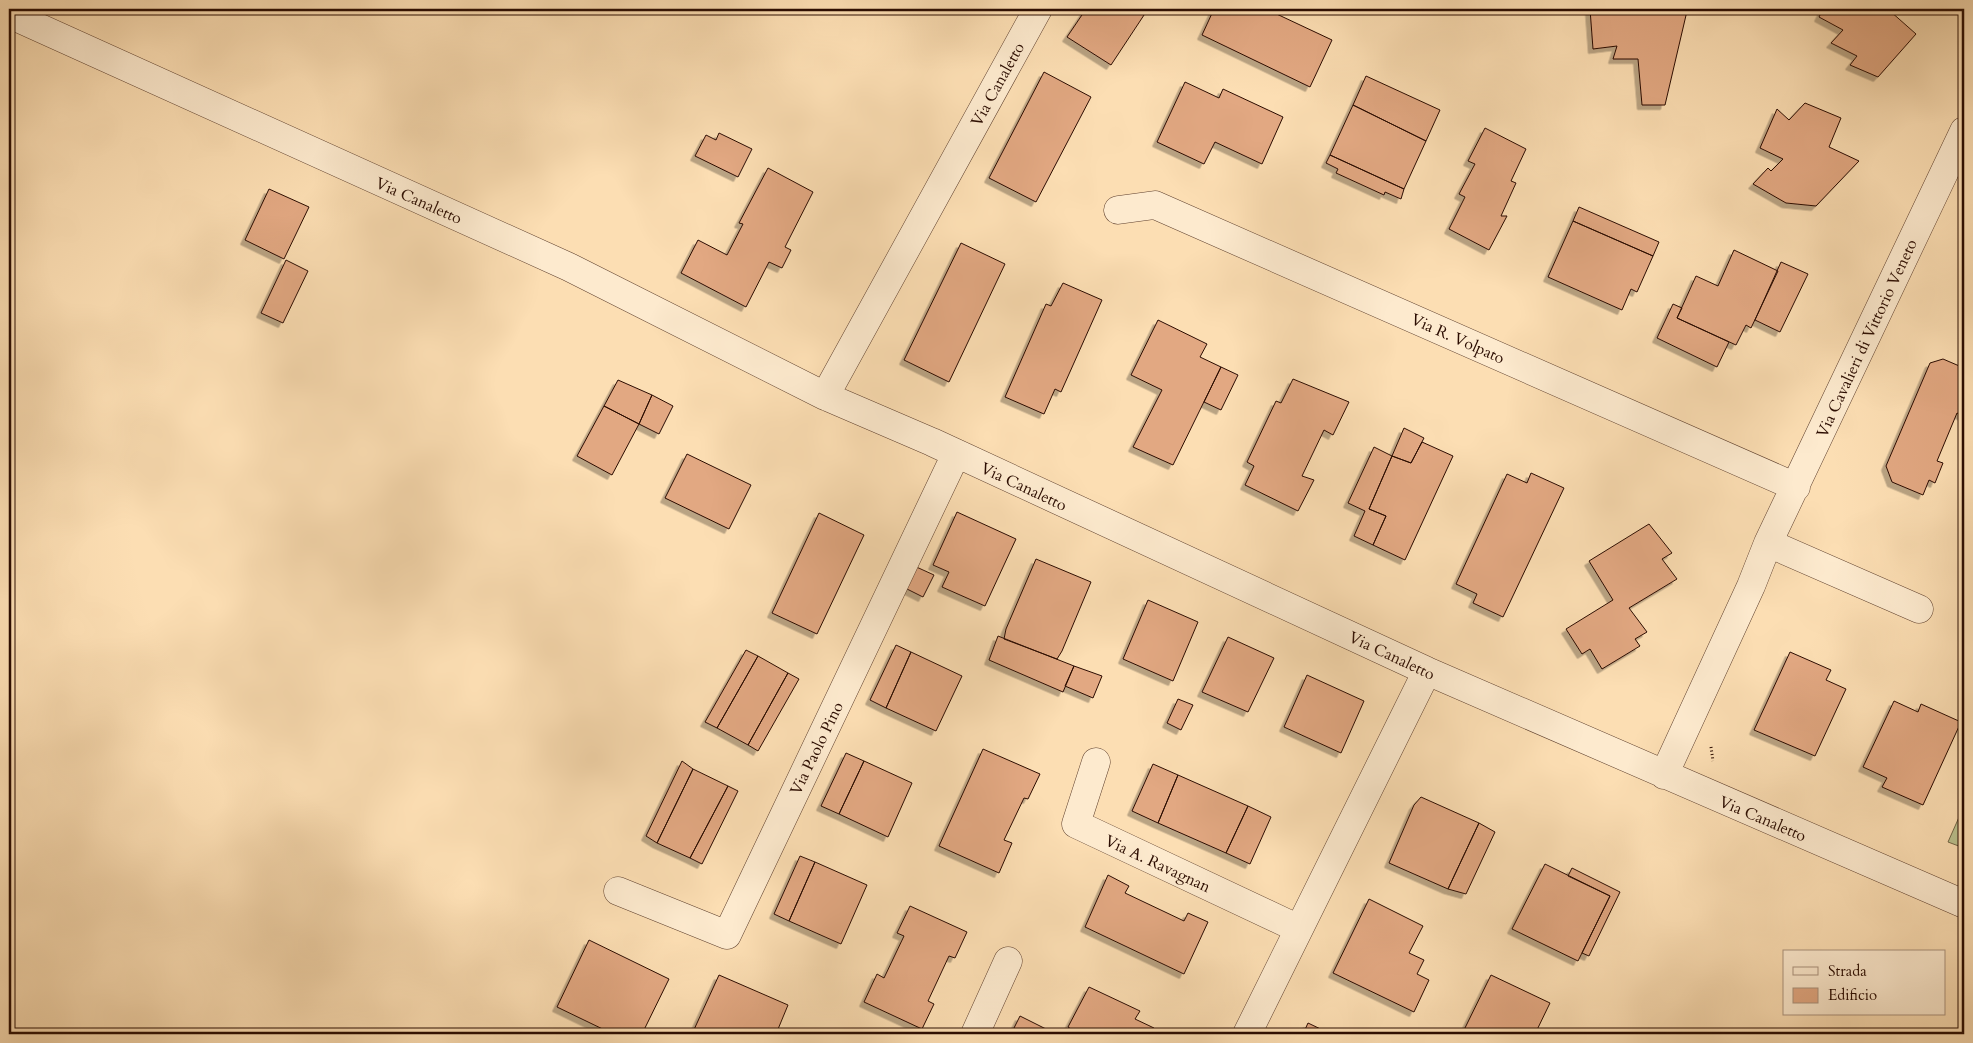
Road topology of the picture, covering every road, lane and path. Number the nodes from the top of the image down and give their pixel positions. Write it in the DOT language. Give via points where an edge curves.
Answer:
graph roads {
  1 [pos="1038,9"];
  2 [pos="9,14"];
  3 [pos="1964,131"];
  4 [pos="1118,210"];
  5 [pos="825,396"];
  6 [pos="956,454"];
  7 [pos="1796,487"];
  8 [pos="1768,543"];
  9 [pos="1919,609"];
  10 [pos="1427,671"];
  11 [pos="1711,745"];
  12 [pos="1096,762"];
  13 [pos="1713,763"];
  14 [pos="1664,775"];
  15 [pos="618,891"];
  16 [pos="1964,904"];
  17 [pos="1299,929"];
  18 [pos="1008,961"];
  19 [pos="975,1034"];
  20 [pos="1247,1034"];
  1 -- 5 [label="street, Via Canaletto"];
  2 -- 5 [label="street, Via Canaletto" via="569,267"];
  3 -- 7 [label="street, Via Cavalieri di Vittorio Veneto"];
  4 -- 7 [label="street, Via R. Volpato" via="1155,205"];
  5 -- 6 [label="street, Via Canaletto"];
  6 -- 10 [label="street, Via Canaletto"];
  6 -- 15 [label="street, Via Paolo Pino" via="727,935"];
  7 -- 8 [label="street, Via Cavalieri di Vittorio Veneto"];
  8 -- 9 [label="street"];
  8 -- 14 [label="street, Via Cavalieri di Vittorio Veneto"];
  10 -- 14 [label="street, Via Canaletto"];
  10 -- 17 [label="street"];
  11 -- 13 [label="path"];
  12 -- 17 [label="street, Via A. Ravagnan" via="1076,824"];
  14 -- 16 [label="street, Via Canaletto"];
  17 -- 20 [label="street"];
  18 -- 19 [label="street"];
}
